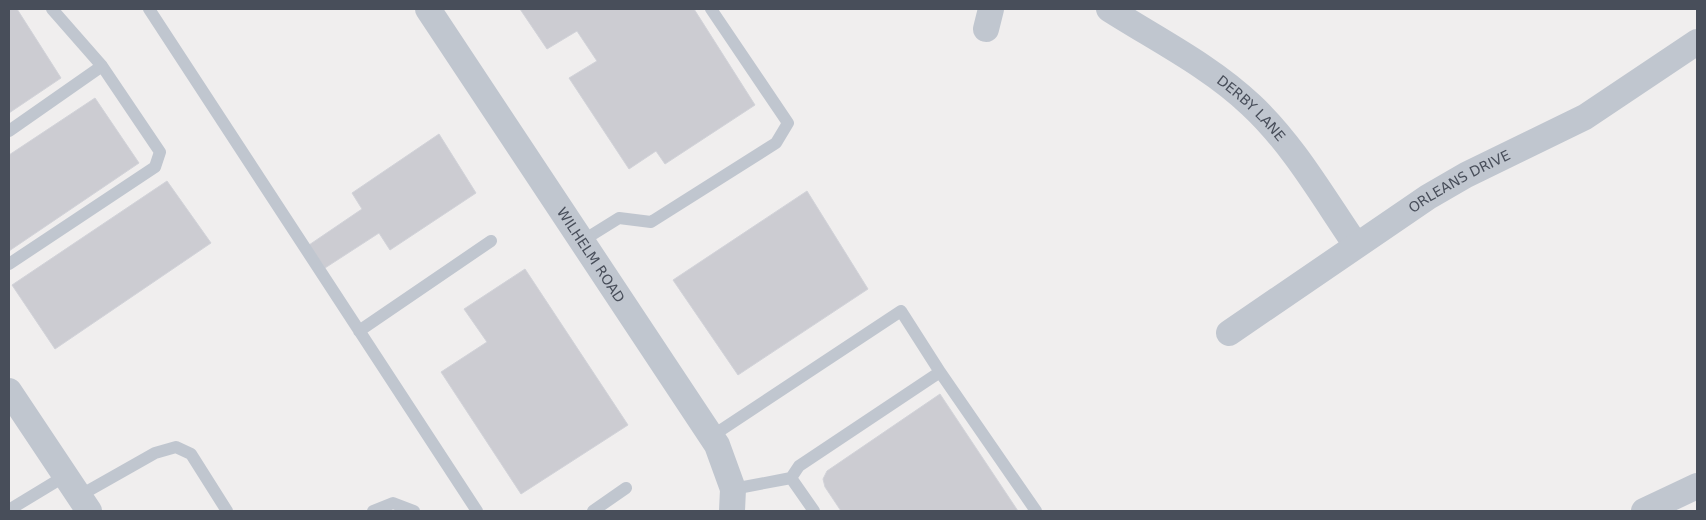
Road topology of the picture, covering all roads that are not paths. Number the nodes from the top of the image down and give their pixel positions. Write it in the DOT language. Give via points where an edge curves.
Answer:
graph roads {
  1 [pos="52,9"];
  2 [pos="149,9"];
  3 [pos="428,9"];
  4 [pos="711,9"];
  5 [pos="1109,9"];
  6 [pos="1697,42"];
  7 [pos="102,66"];
  8 [pos="9,130"];
  9 [pos="491,241"];
  10 [pos="582,241"];
  11 [pos="1356,245"];
  12 [pos="9,264"];
  13 [pos="359,330"];
  14 [pos="1229,333"];
  15 [pos="940,372"];
  16 [pos="9,391"];
  17 [pos="712,436"];
  18 [pos="791,478"];
  19 [pos="1697,486"];
  20 [pos="626,488"];
  21 [pos="78,494"];
  22 [pos="732,503"];
  23 [pos="9,510"];
  24 [pos="227,511"];
  25 [pos="373,511"];
  26 [pos="414,511"];
  27 [pos="477,511"];
  28 [pos="593,511"];
  29 [pos="814,511"];
  30 [pos="1036,511"];
  31 [pos="1644,511"];
  1 -- 7 [label="lane"];
  2 -- 13 [label="lane"];
  3 -- 10 [label="street, WILHELM ROAD"];
  4 -- 10 [label="lane" via="788,122 776,143 651,222 619,218"];
  5 -- 11 [label="street, DERBY LANE" via="1222,81 1251,104 1300,162"];
  6 -- 11 [label="street, ORLEANS DRIVE" via="1585,117 1466,175"];
  7 -- 8 [label="lane"];
  7 -- 12 [label="lane" via="160,152 155,167"];
  9 -- 13 [label="lane"];
  10 -- 17 [label="street, WILHELM ROAD"];
  11 -- 14 [label="street, ORLEANS DRIVE"];
  13 -- 27 [label="lane"];
  15 -- 17 [label="lane" via="901,311"];
  15 -- 18 [label="lane" via="799,466"];
  15 -- 30 [label="lane"];
  16 -- 21 [label="street"];
  17 -- 22 [label="street, WILHELM ROAD" via="718,445"];
  18 -- 22 [label="lane"];
  18 -- 29 [label="lane"];
  19 -- 31 [label="street"];
  20 -- 28 [label="lane"];
  21 -- 23 [label="lane"];
  21 -- 24 [label="lane" via="155,452 176,447 191,454"];
  25 -- 26 [label="lane" via="393,504"];
}
